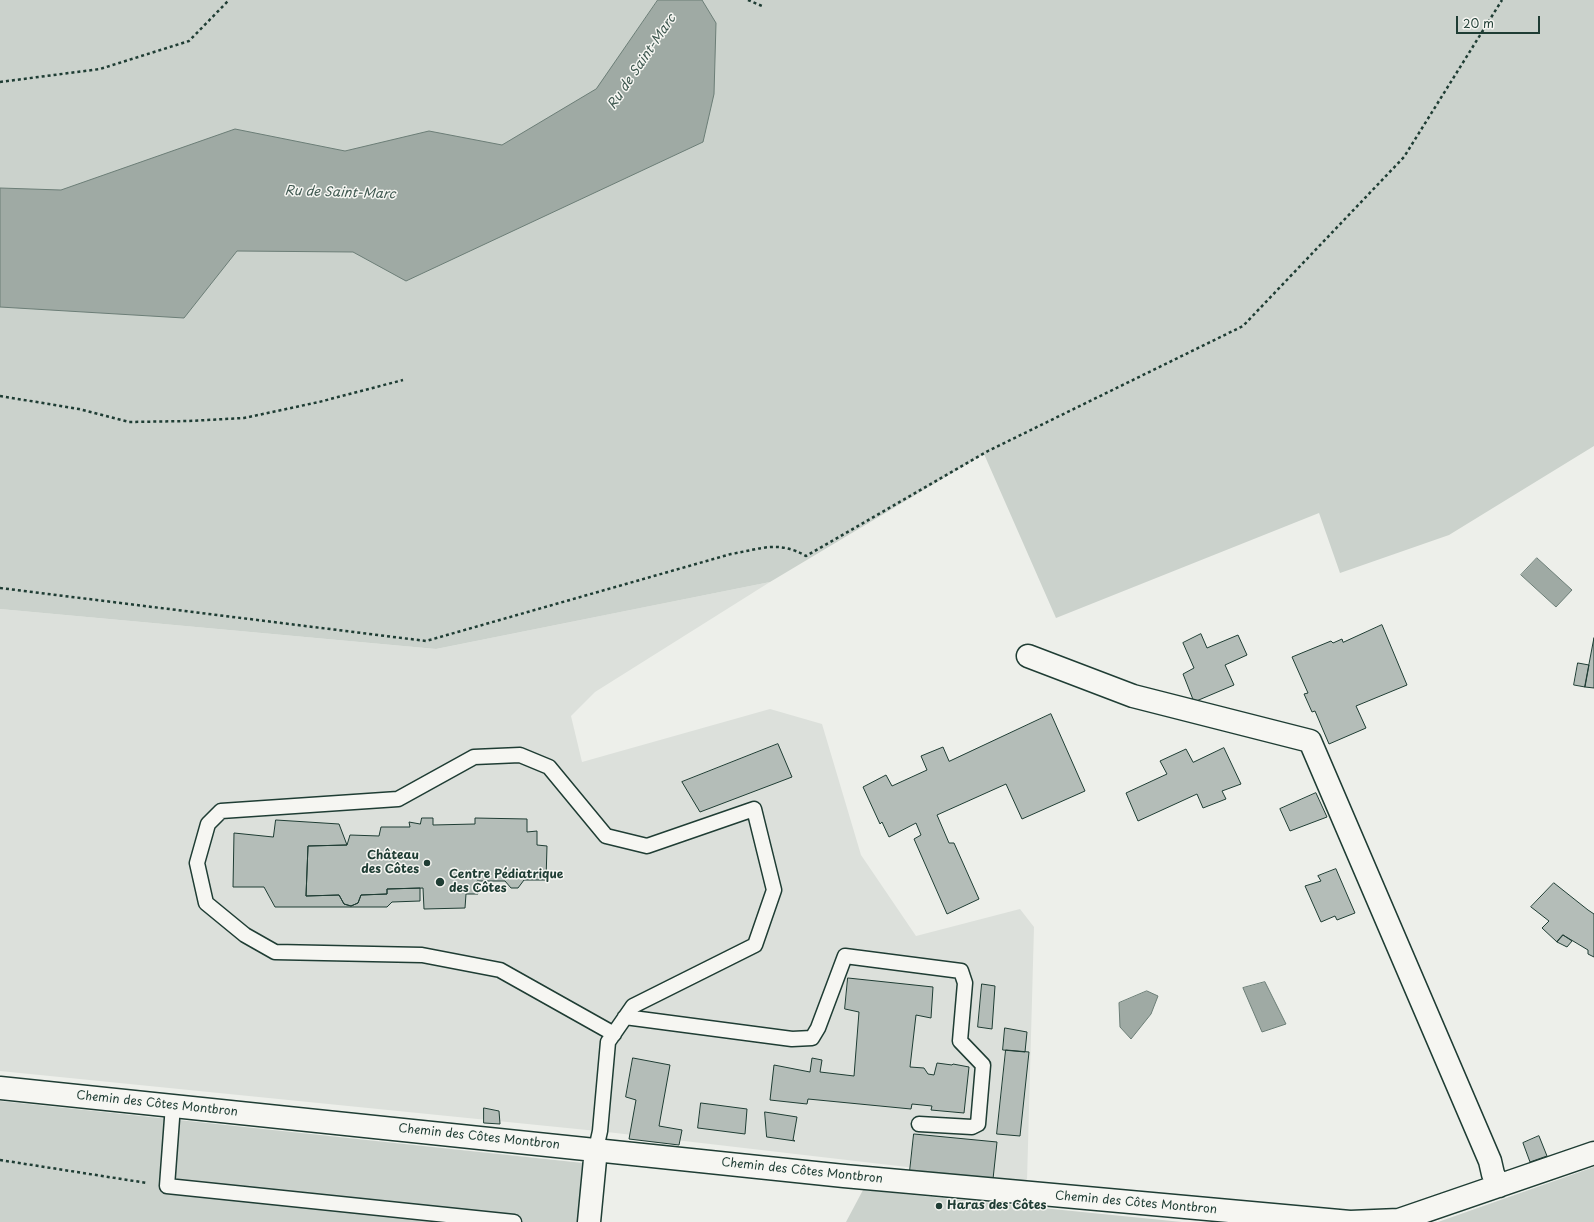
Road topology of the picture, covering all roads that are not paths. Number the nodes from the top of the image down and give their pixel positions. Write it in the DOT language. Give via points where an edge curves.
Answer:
graph roads {
  1 [pos="1028,656"];
  2 [pos="625,1017"];
  3 [pos="614,1034"];
  4 [pos="0,1088"];
  5 [pos="173,1105"];
  6 [pos="919,1124"];
  7 [pos="596,1149"];
  8 [pos="1594,1153"];
  9 [pos="1499,1186"];
  10 [pos="514,1222"];
  11 [pos="589,1222"];
  1 -- 9 [label="street" via="1133,696 1310,741"];
  2 -- 3 [label="lane"];
  2 -- 3 [label="lane" via="632,1006 755,945 774,890 754,809 647,846 606,836 549,767 520,755 474,757 398,799 221,811 208,824 197,863 206,903 245,935 275,952 422,955 500,970"];
  2 -- 6 [label="lane" via="792,1039 812,1038 845,956 961,972 965,984 960,1041 983,1065 978,1124 972,1127"];
  3 -- 7 [label="lane" via="608,1042"];
  4 -- 5 [label="street, Chemin des Côtes Montbron"];
  5 -- 7 [label="street, Chemin des Côtes Montbron"];
  5 -- 10 [label="lane" via="167,1186"];
  7 -- 9 [label="street, Chemin des Côtes Montbron" via="852,1177 1350,1222 1399,1220"];
  7 -- 11 [label="street"];
  8 -- 9 [label="street, Chemin des Côtes Montbron"];
}
